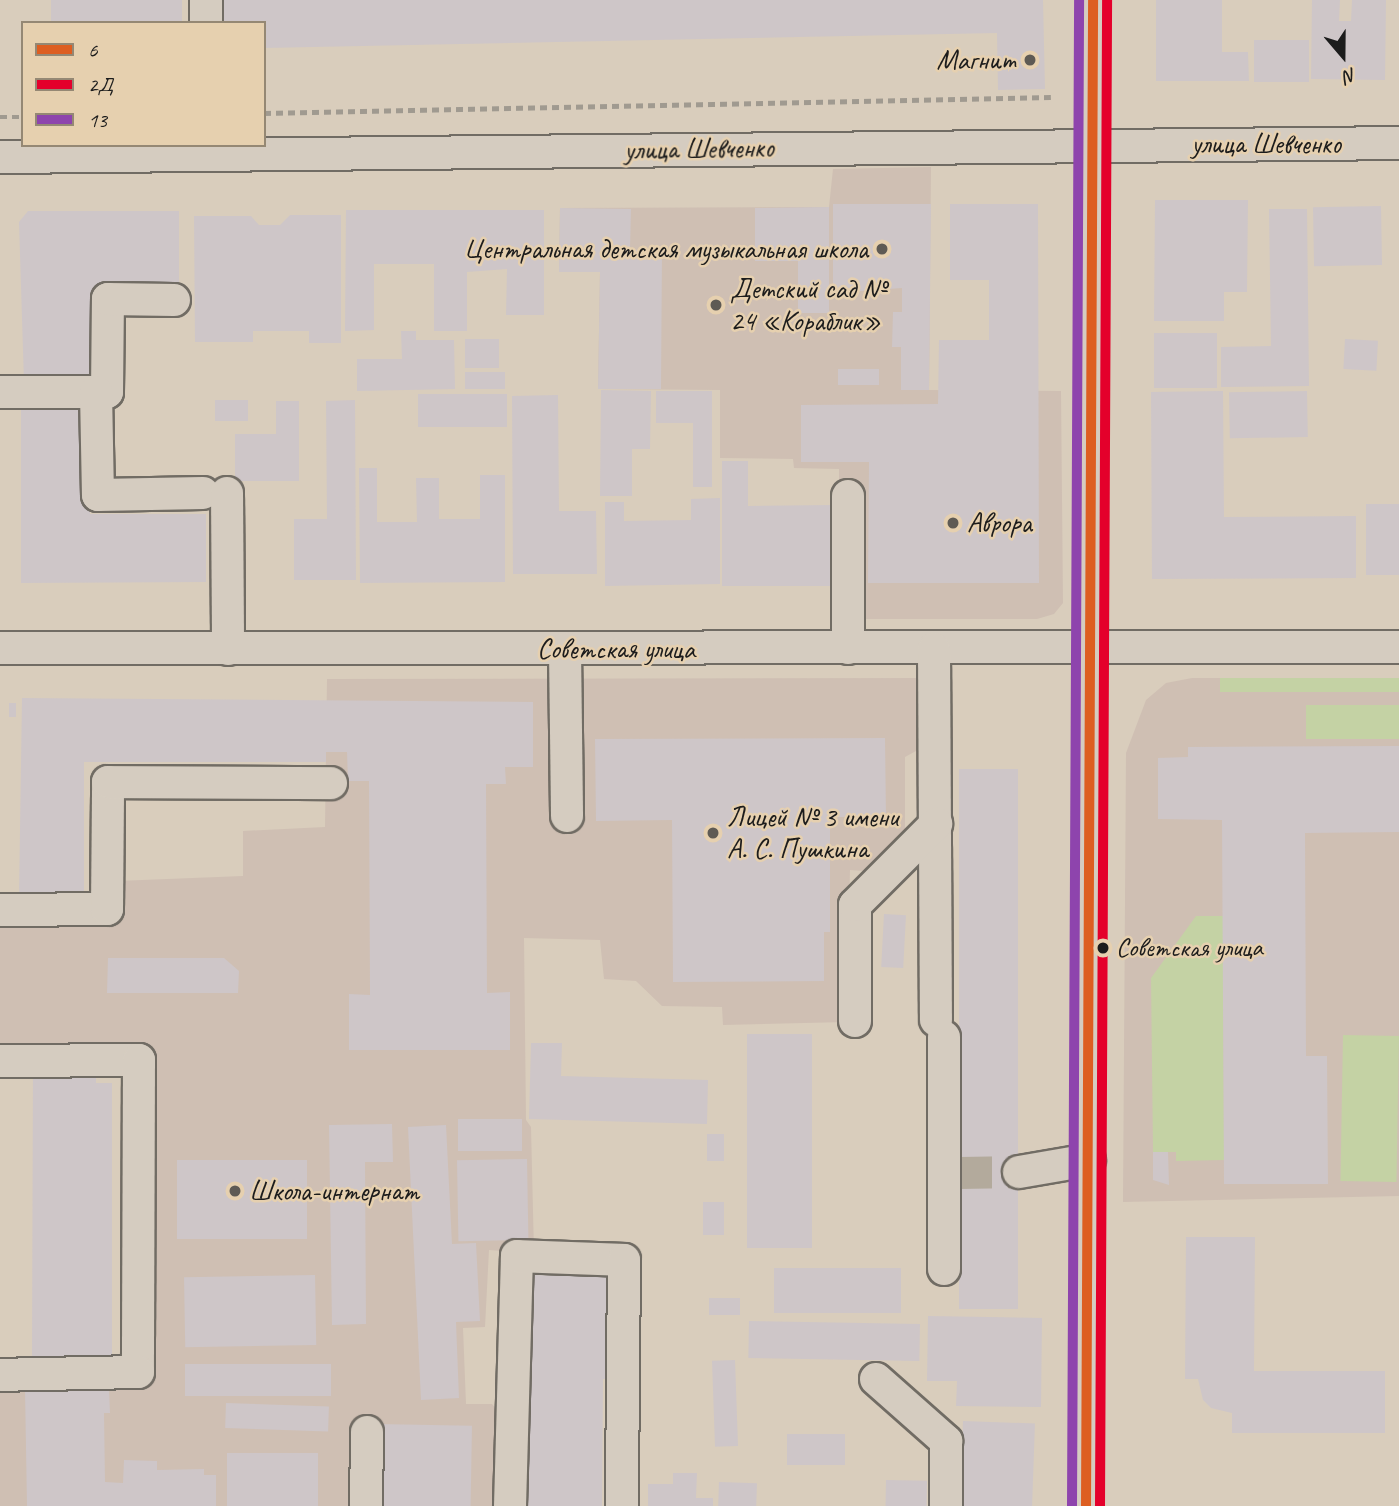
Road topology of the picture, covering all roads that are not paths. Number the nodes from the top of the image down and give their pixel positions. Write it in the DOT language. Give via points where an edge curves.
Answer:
graph roads {
  1 [pos="206,0"];
  2 [pos="1093,0"];
  3 [pos="206,21"];
  4 [pos="1399,143"];
  5 [pos="1093,145"];
  6 [pos="209,150"];
  7 [pos="0,157"];
  8 [pos="174,300"];
  9 [pos="0,392"];
  10 [pos="96,392"];
  11 [pos="848,496"];
  12 [pos="1399,647"];
  13 [pos="0,648"];
  14 [pos="848,648"];
  15 [pos="228,649"];
  16 [pos="565,649"];
  17 [pos="934,649"];
  18 [pos="1091,649"];
  19 [pos="331,783"];
  20 [pos="567,816"];
  21 [pos="936,824"];
  22 [pos="0,910"];
  23 [pos="855,1021"];
  24 [pos="0,1061"];
  25 [pos="1089,1160"];
  26 [pos="1019,1172"];
  27 [pos="944,1269"];
  28 [pos="0,1375"];
  29 [pos="876,1379"];
  30 [pos="367,1432"];
  31 [pos="366,1506"];
  32 [pos="510,1506"];
  33 [pos="622,1506"];
  34 [pos="946,1506"];
  35 [pos="1086,1506"];
  1 -- 3 [label="street"];
  2 -- 5 [label="street"];
  4 -- 5 [label="street, улица Шевченко"];
  5 -- 6 [label="street, улица Шевченко"];
  5 -- 18 [label="street"];
  6 -- 7 [label="street, улица Шевченко"];
  8 -- 10 [label="street" via="108,299 107,391"];
  9 -- 10 [label="street"];
  10 -- 15 [label="street" via="98,495 215,493"];
  11 -- 14 [label="street"];
  12 -- 18 [label="street, Советская улица"];
  13 -- 15 [label="street, Советская улица"];
  14 -- 16 [label="street, Советская улица"];
  14 -- 17 [label="street, Советская улица"];
  15 -- 16 [label="street, Советская улица"];
  16 -- 20 [label="street"];
  17 -- 18 [label="street, Советская улица"];
  17 -- 21 [label="street"];
  18 -- 25 [label="street"];
  19 -- 22 [label="street" via="108,782 107,909"];
  21 -- 23 [label="street" via="855,905"];
  21 -- 27 [label="street" via="940,1028 952,1166"];
  24 -- 28 [label="street" via="139,1060 138,1371"];
  25 -- 26 [label="street"];
  25 -- 35 [label="street"];
  29 -- 34 [label="street" via="946,1441"];
  30 -- 31 [label="street"];
  32 -- 33 [label="street" via="517,1256 624,1260"];
}
